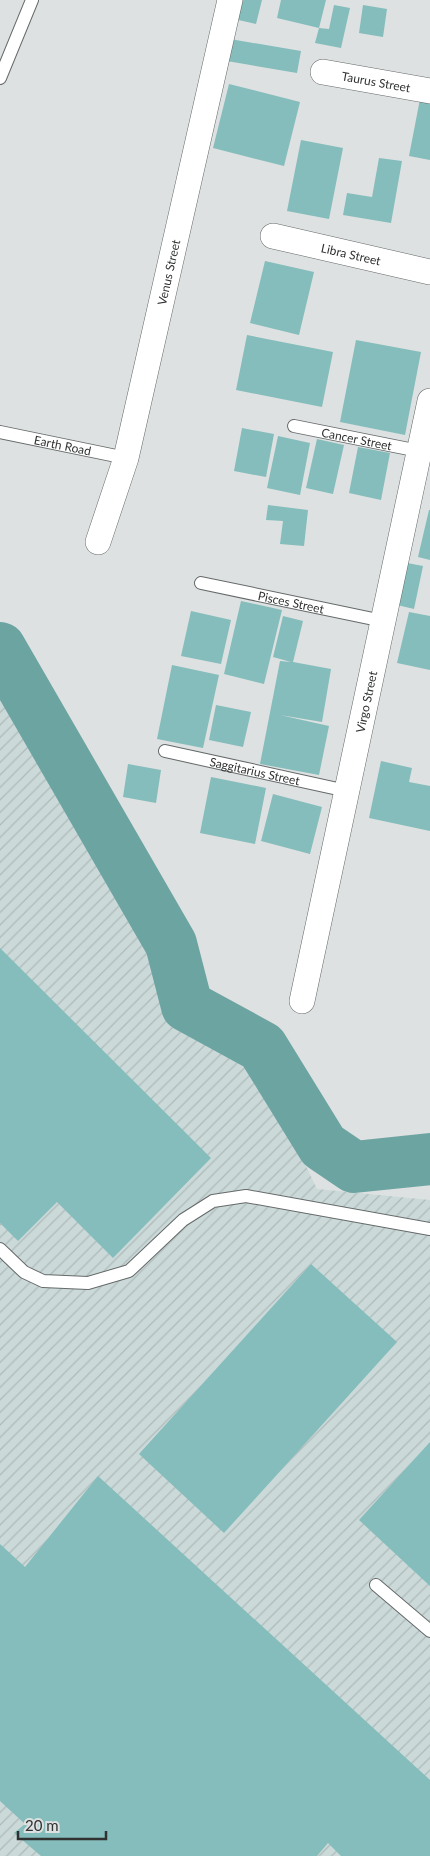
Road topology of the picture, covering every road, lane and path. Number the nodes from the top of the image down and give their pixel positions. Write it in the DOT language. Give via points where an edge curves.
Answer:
graph roads {
  1 [pos="32,0"];
  2 [pos="230,0"];
  3 [pos="323,72"];
  4 [pos="0,78"];
  5 [pos="430,91"];
  6 [pos="273,236"];
  7 [pos="430,272"];
  8 [pos="430,401"];
  9 [pos="294,426"];
  10 [pos="0,432"];
  11 [pos="419,451"];
  12 [pos="126,458"];
  13 [pos="98,542"];
  14 [pos="201,583"];
  15 [pos="383,621"];
  16 [pos="165,751"];
  17 [pos="347,790"];
  18 [pos="302,1002"];
  19 [pos="430,1229"];
  20 [pos="0,1249"];
  21 [pos="376,1586"];
  22 [pos="430,1631"];
  1 -- 4 [label="lane"];
  2 -- 12 [label="street, Venus Street"];
  3 -- 5 [label="street, Taurus Street"];
  6 -- 7 [label="street, Libra Street"];
  8 -- 11 [label="street, Virgo Street"];
  9 -- 11 [label="lane, Cancer Street"];
  10 -- 12 [label="lane, Earth Road"];
  11 -- 15 [label="street, Virgo Street"];
  12 -- 13 [label="street, Venus Street"];
  14 -- 15 [label="lane, Pisces Street"];
  15 -- 17 [label="street, Virgo Street"];
  16 -- 17 [label="lane, Saggitarius Street"];
  17 -- 18 [label="street, Virgo Street"];
  19 -- 20 [label="lane" via="246,1196 214,1201 183,1220 129,1271 88,1283 43,1281 24,1272"];
  21 -- 22 [label="lane"];
}
